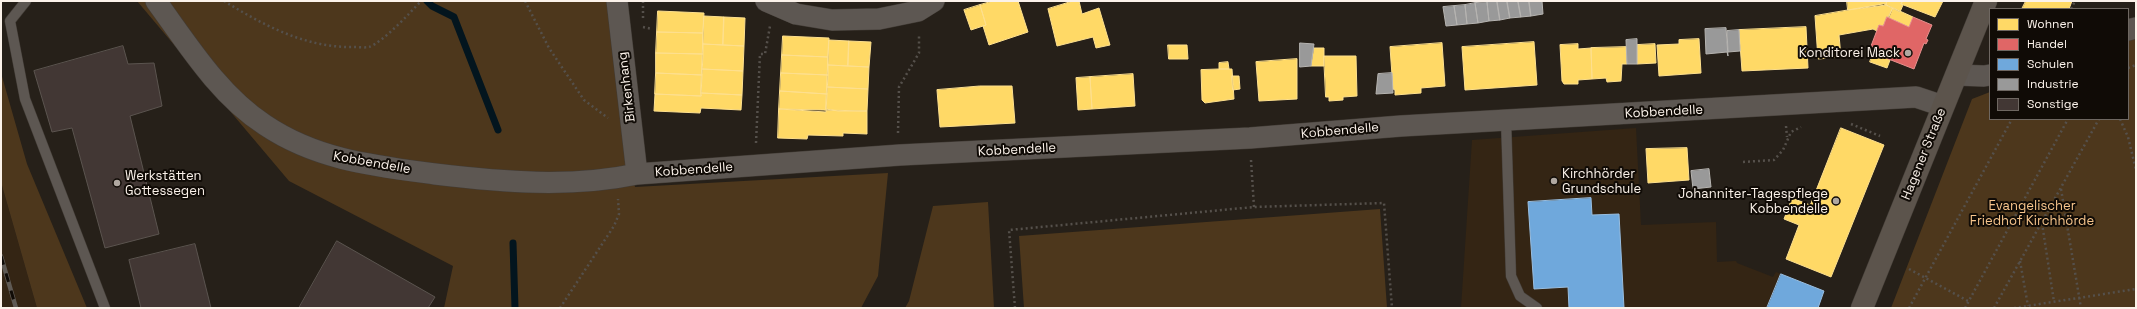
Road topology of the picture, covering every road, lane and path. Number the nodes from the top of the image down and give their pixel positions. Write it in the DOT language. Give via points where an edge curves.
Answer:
graph roads {
  1 [pos="26,1"];
  2 [pos="156,1"];
  3 [pos="224,1"];
  4 [pos="421,1"];
  5 [pos="525,1"];
  6 [pos="617,1"];
  7 [pos="643,1"];
  8 [pos="934,1"];
  9 [pos="1986,1"];
  10 [pos="770,3"];
  11 [pos="652,29"];
  12 [pos="919,53"];
  13 [pos="1989,74"];
  14 [pos="1956,75"];
  15 [pos="1943,106"];
  16 [pos="1506,120"];
  17 [pos="2011,120"];
  18 [pos="2067,120"];
  19 [pos="2098,120"];
  20 [pos="2120,120"];
  21 [pos="1847,123"];
  22 [pos="1804,127"];
  23 [pos="1786,128"];
  24 [pos="632,130"];
  25 [pos="1880,136"];
  26 [pos="1787,138"];
  27 [pos="900,155"];
  28 [pos="1743,162"];
  29 [pos="755,166"];
  30 [pos="2136,170"];
  31 [pos="637,174"];
  32 [pos="616,178"];
  33 [pos="1251,180"];
  34 [pos="2061,188"];
  35 [pos="1254,207"];
  36 [pos="2042,223"];
  37 [pos="2020,261"];
  38 [pos="1909,269"];
  39 [pos="1925,278"];
  40 [pos="2136,289"];
  41 [pos="2080,298"];
  42 [pos="1968,301"];
  43 [pos="2054,302"];
  44 [pos="2049,303"];
  45 [pos="2028,306"];
  46 [pos="105,308"];
  47 [pos="560,308"];
  48 [pos="1016,308"];
  49 [pos="1392,308"];
  50 [pos="1537,308"];
  51 [pos="1862,308"];
  52 [pos="1909,308"];
  53 [pos="1965,308"];
  54 [pos="1994,308"];
  55 [pos="2014,308"];
  56 [pos="2050,308"];
  57 [pos="2081,308"];
  1 -- 46 [label="lane" via="10,21 24,99"];
  2 -- 32 [label="street, Kobbendelle" via="216,81 240,106 264,125 304,147 328,156 367,165 483,180 550,183"];
  3 -- 4 [label="path" via="262,24 302,40 334,48 369,47 388,33"];
  5 -- 24 [label="path" via="549,48 584,100 615,123"];
  6 -- 24 [label="street, Birkenhang"];
  7 -- 11 [label="path" via="644,28"];
  8 -- 10 [label="street" via="918,11 879,20 832,20 796,14"];
  9 -- 14 [label="main road, Hagener Straße"];
  10 -- 29 [label="path" via="765,54 760,54"];
  12 -- 27 [label="path" via="899,88 897,118"];
  13 -- 14 [label="street"];
  14 -- 15 [label="main road, Hagener Straße"];
  15 -- 16 [label="street, Kobbendelle" via="1916,97"];
  15 -- 51 [label="main road, Hagener Straße"];
  16 -- 27 [label="street, Kobbendelle" via="1250,138"];
  16 -- 50 [label="lane" via="1511,276 1520,296"];
  17 -- 39 [label="path"];
  18 -- 42 [label="path"];
  19 -- 34 [label="path"];
  20 -- 30 [label="path" via="2128,137"];
  21 -- 25 [label="path"];
  22 -- 26 [label="path" via="1791,132"];
  23 -- 26 [label="path"];
  24 -- 31 [label="street, Birkenhang"];
  26 -- 28 [label="path" via="1783,150 1774,160"];
  27 -- 29 [label="street, Kobbendelle"];
  29 -- 31 [label="street, Kobbendelle"];
  31 -- 32 [label="street, Kobbendelle"];
  32 -- 47 [label="path" via="618,214 614,226"];
  33 -- 35 [label="path"];
  34 -- 36 [label="path"];
  34 -- 41 [label="path"];
  35 -- 48 [label="path" via="1009,230"];
  35 -- 49 [label="path" via="1384,203"];
  36 -- 37 [label="path"];
  36 -- 43 [label="path"];
  37 -- 45 [label="path"];
  37 -- 54 [label="path"];
  38 -- 39 [label="path"];
  39 -- 42 [label="path"];
  39 -- 52 [label="path"];
  40 -- 41 [label="path"];
  41 -- 43 [label="path"];
  41 -- 57 [label="path"];
  42 -- 53 [label="path"];
  43 -- 44 [label="path"];
  44 -- 45 [label="path"];
  44 -- 56 [label="path"];
  45 -- 55 [label="path"];
}
